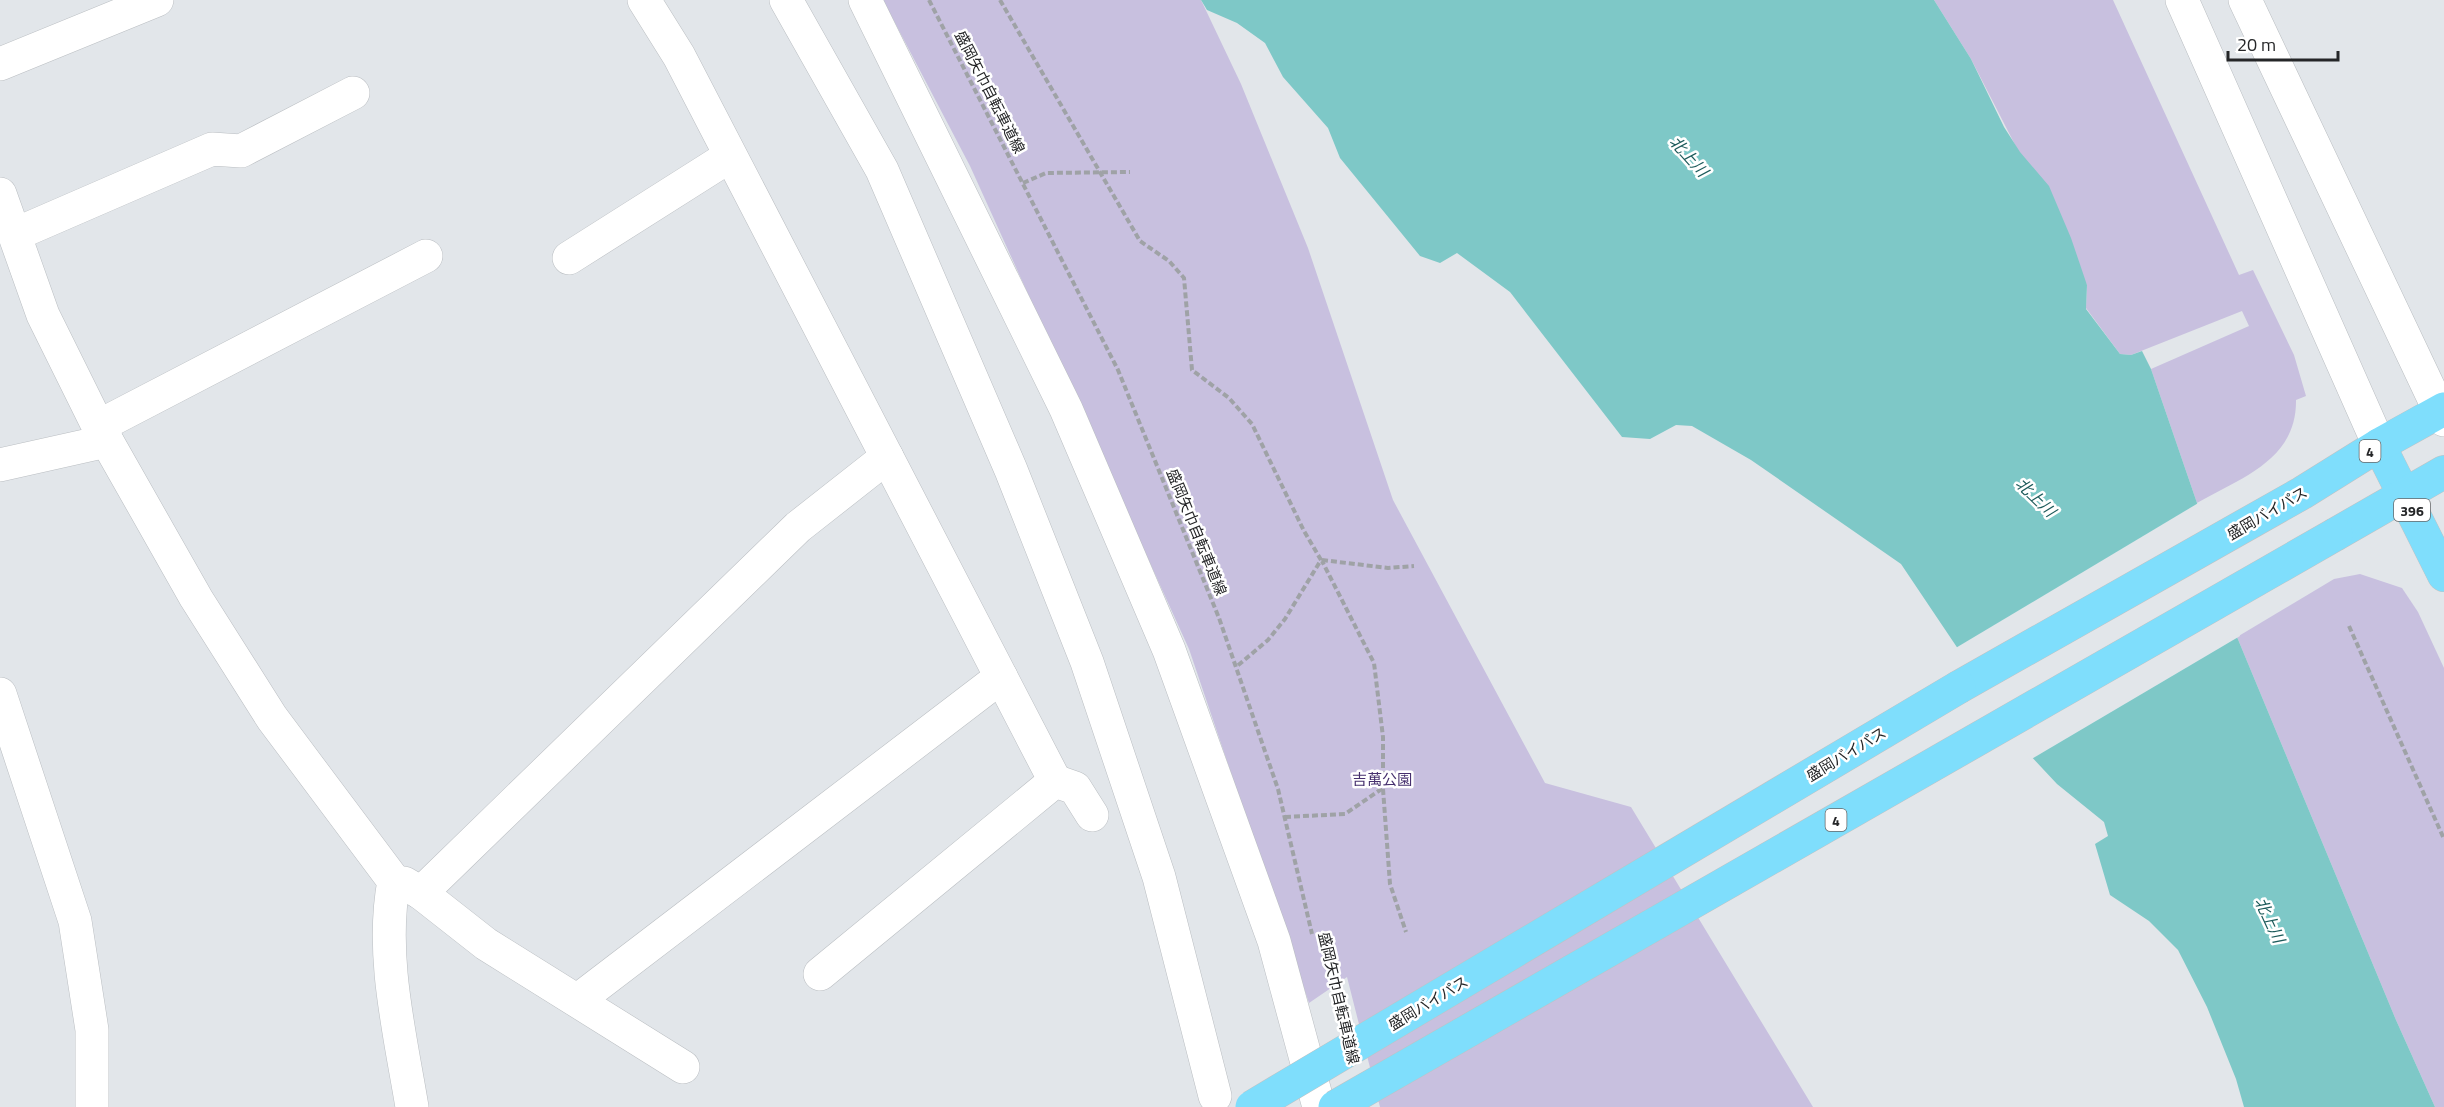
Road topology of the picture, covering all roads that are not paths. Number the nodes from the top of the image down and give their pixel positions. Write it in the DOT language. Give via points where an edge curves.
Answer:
graph roads {
  1 [pos="157,0"];
  2 [pos="644,0"];
  3 [pos="786,0"];
  4 [pos="866,0"];
  5 [pos="2182,0"];
  6 [pos="2245,0"];
  7 [pos="0,64"];
  8 [pos="353,93"];
  9 [pos="730,156"];
  10 [pos="0,194"];
  11 [pos="16,234"];
  12 [pos="426,256"];
  13 [pos="569,258"];
  14 [pos="2442,414"];
  15 [pos="103,433"];
  16 [pos="2379,445"];
  17 [pos="887,457"];
  18 [pos="0,465"];
  19 [pos="2444,472"];
  20 [pos="2404,494"];
  21 [pos="2444,575"];
  22 [pos="1002,678"];
  23 [pos="0,694"];
  24 [pos="1055,781"];
  25 [pos="1092,816"];
  26 [pos="407,887"];
  27 [pos="820,974"];
  28 [pos="578,1000"];
  29 [pos="683,1066"];
  30 [pos="1215,1096"];
  31 [pos="92,1107"];
  32 [pos="412,1107"];
  33 [pos="1252,1107"];
  34 [pos="1319,1107"];
  35 [pos="1335,1107"];
  1 -- 7 [label="street"];
  2 -- 9 [label="street" via="679,56"];
  3 -- 30 [label="street" via="882,170 1011,470 1086,662 1159,878"];
  4 -- 34 [label="street" via="1066,409 1169,650 1274,941"];
  5 -- 16 [label="street"];
  6 -- 14 [label="street"];
  8 -- 11 [label="street" via="242,151 212,149"];
  9 -- 13 [label="street"];
  9 -- 17 [label="street"];
  10 -- 11 [label="street"];
  11 -- 15 [label="street" via="43,315"];
  12 -- 15 [label="street"];
  14 -- 16 [label="highway, 盛岡バイパス / 4"];
  15 -- 18 [label="street"];
  15 -- 26 [label="street" via="196,598 272,718"];
  16 -- 20 [label="highway, 396"];
  16 -- 33 [label="highway, 盛岡バイパス / 4, bridge" via="2302,493 1959,687"];
  17 -- 22 [label="street"];
  17 -- 26 [label="street" via="798,527"];
  19 -- 20 [label="highway, 4"];
  20 -- 21 [label="highway, 396"];
  20 -- 35 [label="highway, 4, bridge"];
  22 -- 24 [label="street"];
  22 -- 28 [label="street"];
  23 -- 31 [label="street" via="75,921 92,1030"];
  24 -- 25 [label="street" via="1075,788"];
  24 -- 27 [label="street"];
  26 -- 28 [label="street" via="486,944"];
  26 -- 32 [label="street" via="389,905 393,990"];
  28 -- 29 [label="street"];
}
